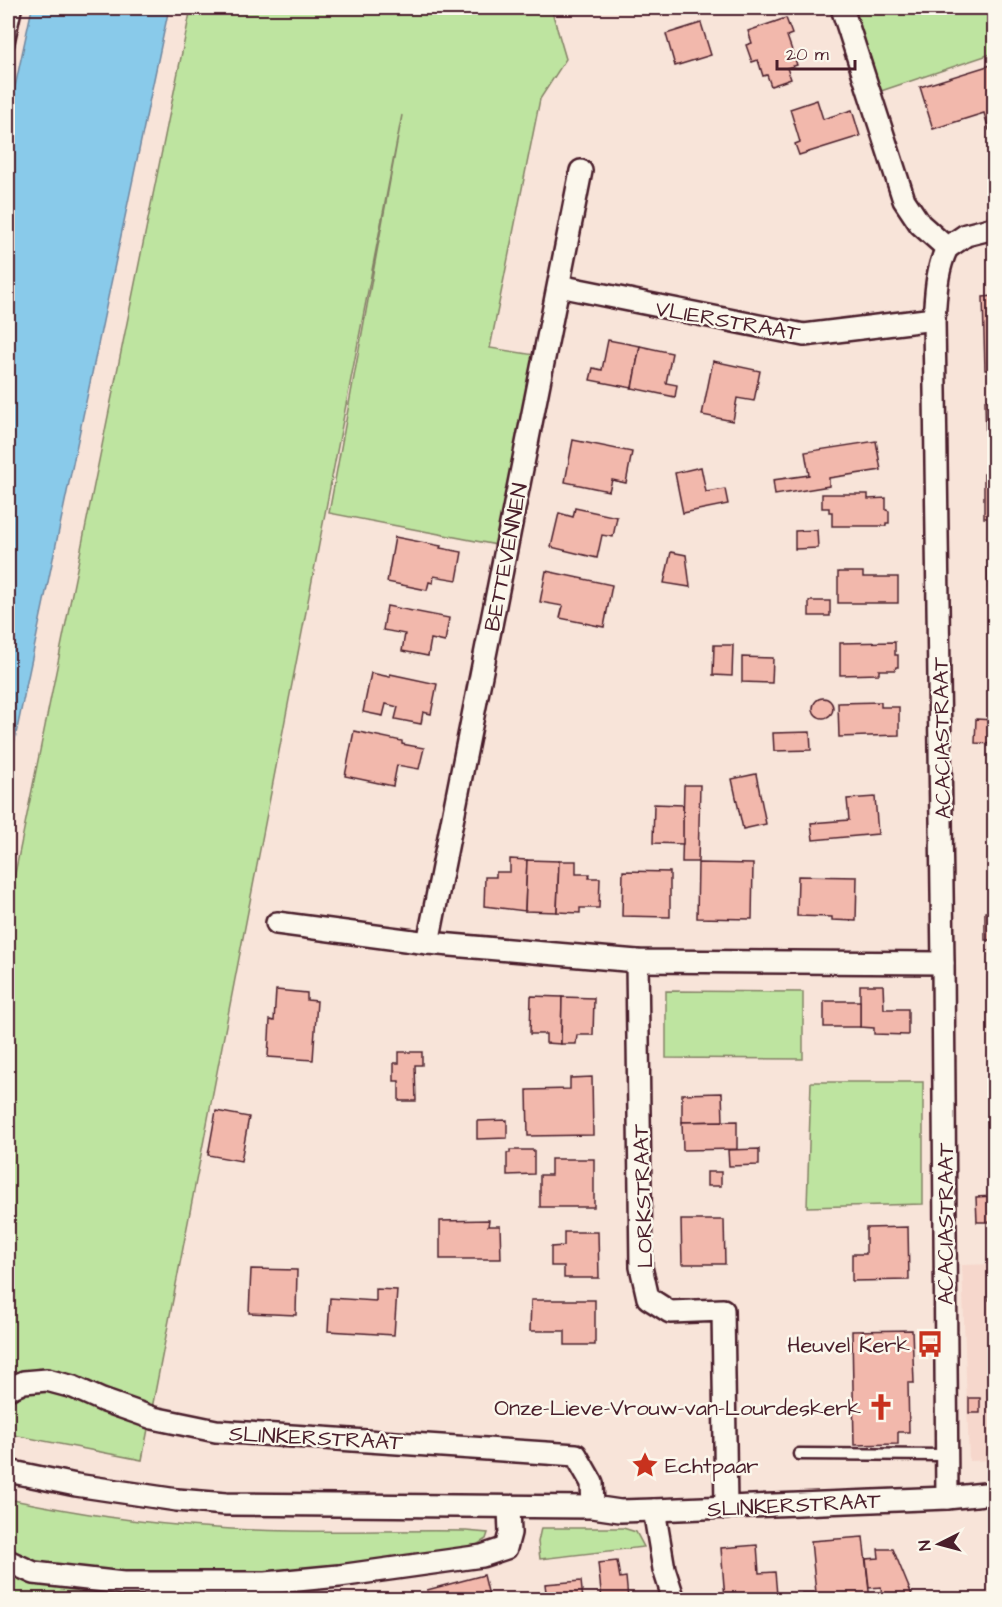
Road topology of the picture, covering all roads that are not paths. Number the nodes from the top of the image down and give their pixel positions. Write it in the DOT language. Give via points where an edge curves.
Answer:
graph roads {
  1 [pos="16,8"];
  2 [pos="842,8"];
  3 [pos="8,45"];
  4 [pos="581,171"];
  5 [pos="994,228"];
  6 [pos="947,248"];
  7 [pos="559,286"];
  8 [pos="934,319"];
  9 [pos="277,923"];
  10 [pos="428,943"];
  11 [pos="638,961"];
  12 [pos="943,963"];
  13 [pos="8,1389"];
  14 [pos="799,1454"];
  15 [pos="946,1455"];
  16 [pos="8,1471"];
  17 [pos="994,1493"];
  18 [pos="947,1498"];
  19 [pos="593,1507"];
  20 [pos="509,1508"];
  21 [pos="726,1508"];
  22 [pos="654,1510"];
  23 [pos="8,1561"];
  24 [pos="185,1591"];
  25 [pos="674,1599"];
  1 -- 3 [label="lane"];
  2 -- 6 [label="street" via="904,200 920,224"];
  4 -- 7 [label="street, BETTEVENNEN"];
  5 -- 6 [label="street" via="966,235"];
  6 -- 8 [label="street, ACACIASTRAAT" via="940,262"];
  7 -- 8 [label="street, VLIERSTRAAT" via="804,335"];
  7 -- 10 [label="street, BETTEVENNEN"];
  8 -- 12 [label="street, ACACIASTRAAT"];
  9 -- 10 [label="street"];
  10 -- 11 [label="street"];
  11 -- 12 [label="street"];
  11 -- 21 [label="street, LORKSTRAAT" via="641,1267 648,1298 670,1312 723,1311"];
  12 -- 15 [label="street, ACACIASTRAAT"];
  13 -- 19 [label="street, SLINKERSTRAAT" via="24,1382 47,1380 153,1419 216,1431 576,1455 592,1483"];
  14 -- 15 [label="lane"];
  15 -- 18 [label="street, ACACIASTRAAT"];
  16 -- 20 [label="street, SLINKERSTRAAT" via="137,1494 226,1504"];
  17 -- 18 [label="street, SLINKERSTRAAT"];
  18 -- 21 [label="street, SLINKERSTRAAT"];
  19 -- 20 [label="street, SLINKERSTRAAT"];
  19 -- 22 [label="street, SLINKERSTRAAT"];
  20 -- 24 [label="street" via="506,1548 482,1556 339,1576"];
  21 -- 22 [label="street, SLINKERSTRAAT"];
  22 -- 25 [label="street" via="664,1569"];
  23 -- 24 [label="street" via="34,1573"];
}
